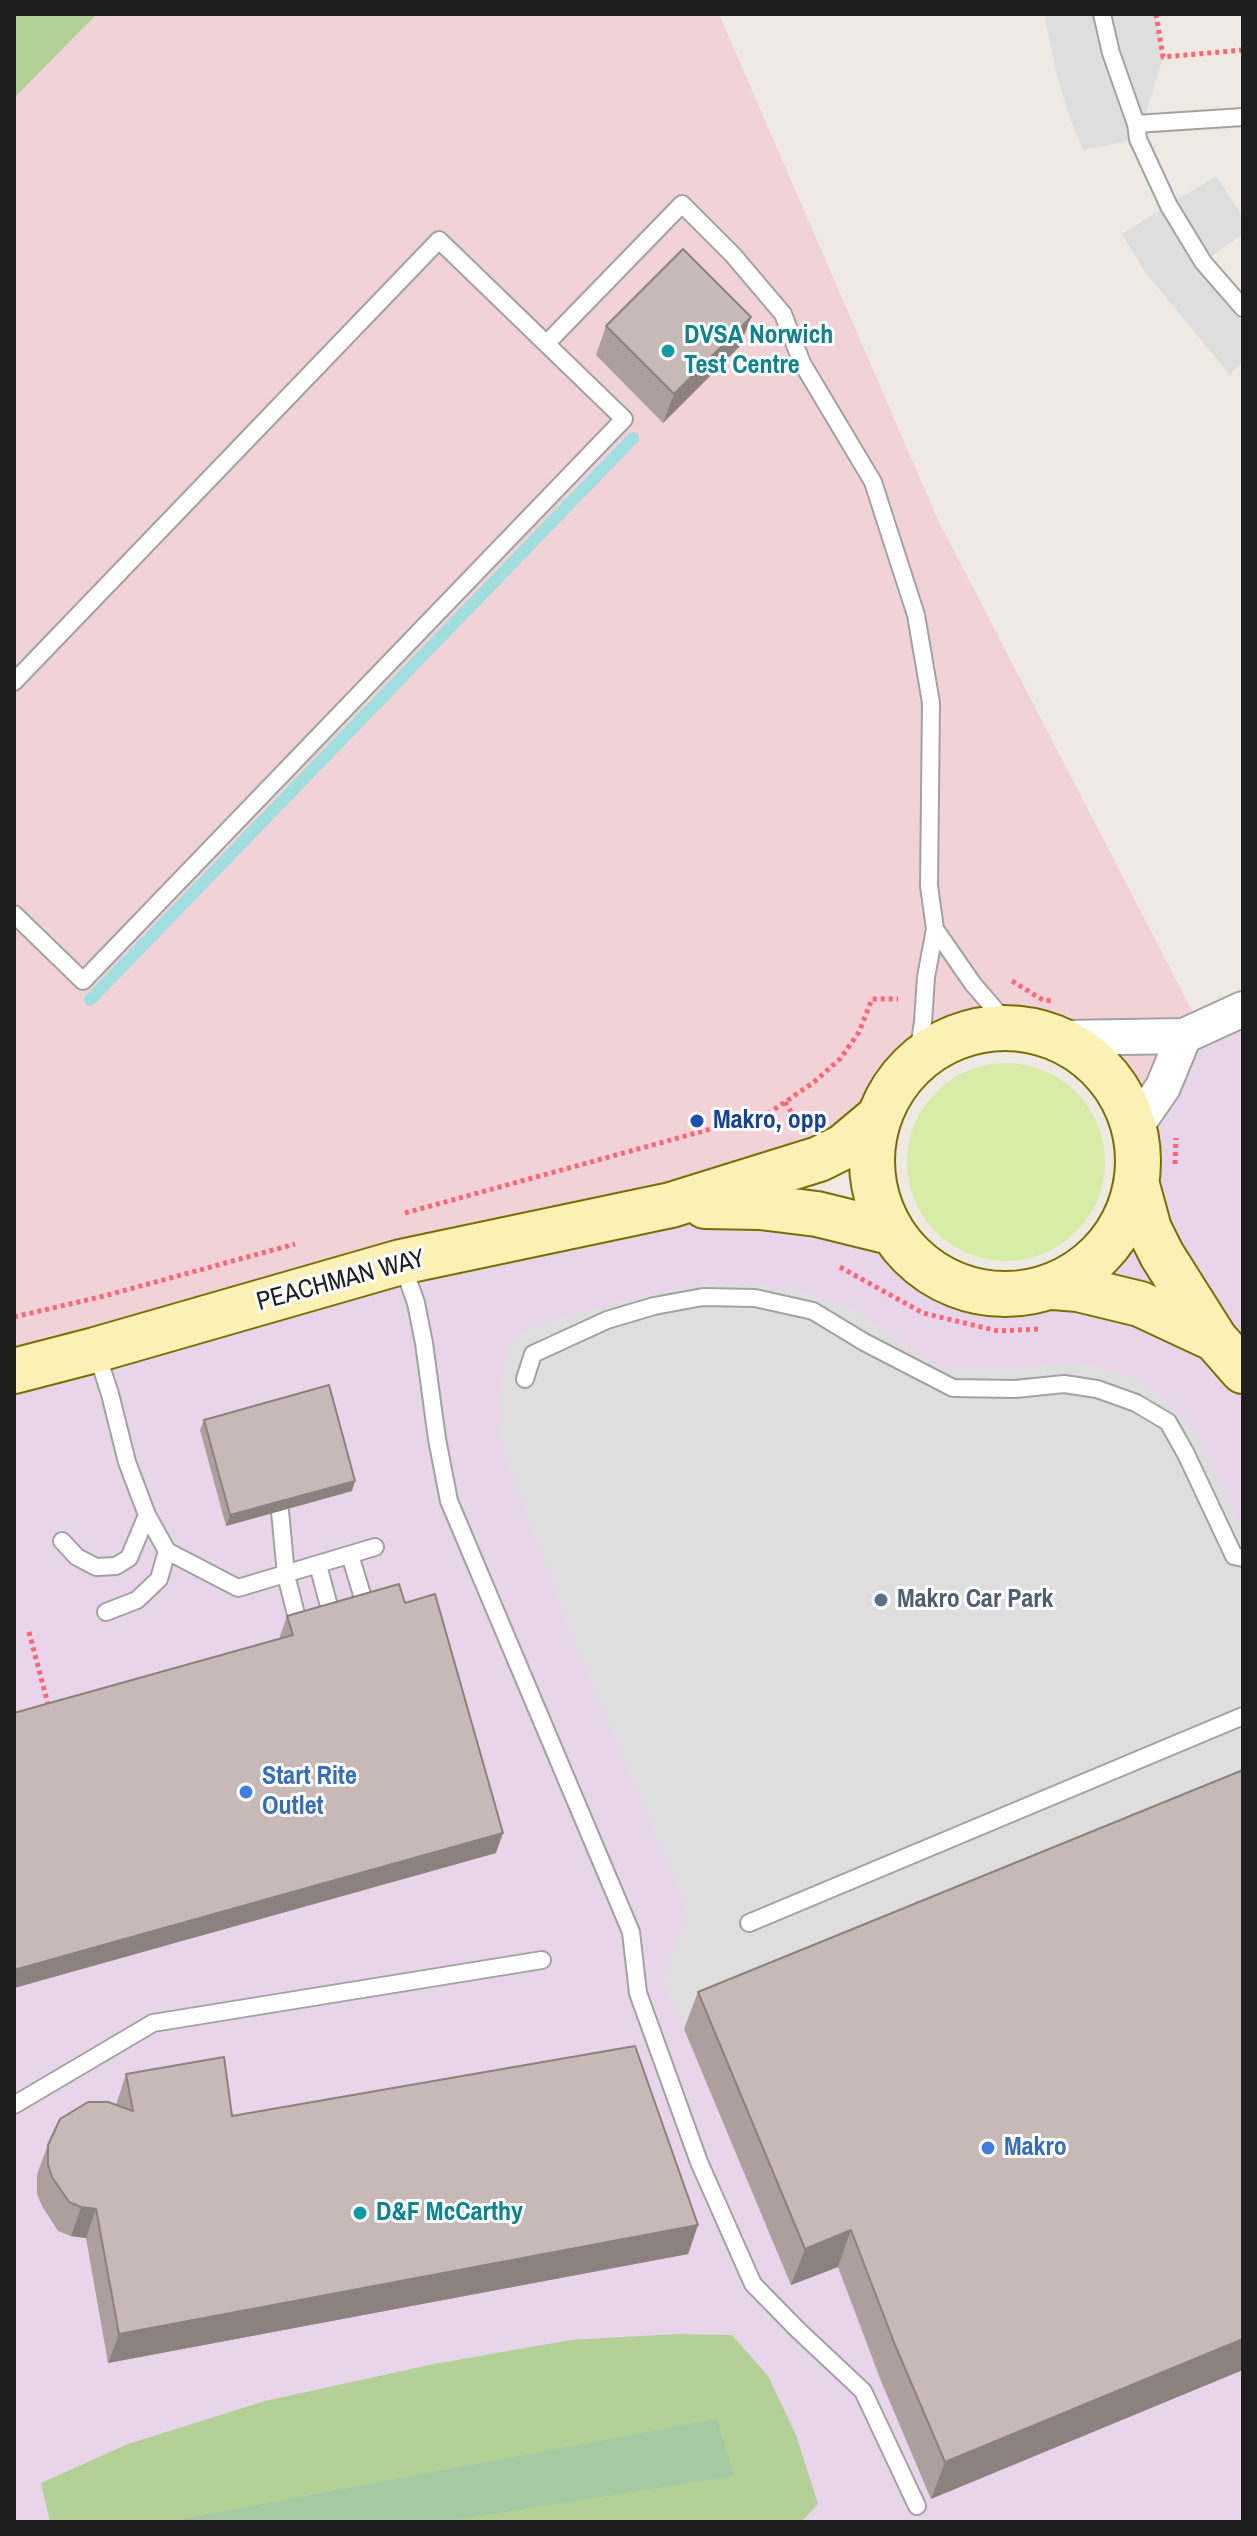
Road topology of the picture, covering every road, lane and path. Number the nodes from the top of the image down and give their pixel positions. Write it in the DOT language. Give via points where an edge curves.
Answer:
graph roads {
  1 [pos="1102,14"];
  2 [pos="1156,14"];
  3 [pos="1243,50"];
  4 [pos="1243,117"];
  5 [pos="1136,124"];
  6 [pos="1243,308"];
  7 [pos="547,343"];
  8 [pos="14,682"];
  9 [pos="14,914"];
  10 [pos="935,929"];
  11 [pos="1243,1009"];
  12 [pos="1011,1028"];
  13 [pos="1184,1036"];
  14 [pos="1063,1038"];
  15 [pos="917,1060"];
  16 [pos="785,1102"];
  17 [pos="880,1116"];
  18 [pos="1136,1126"];
  19 [pos="819,1159"];
  20 [pos="1137,1185"];
  21 [pos="671,1205"];
  22 [pos="817,1214"];
  23 [pos="886,1231"];
  24 [pos="401,1262"];
  25 [pos="1054,1308"];
  26 [pos="1215,1339"];
  27 [pos="95,1350"];
  28 [pos="14,1371"];
  29 [pos="1243,1371"];
  30 [pos="525,1379"];
  31 [pos="280,1511"];
  32 [pos="147,1515"];
  33 [pos="62,1541"];
  34 [pos="375,1547"];
  35 [pos="167,1551"];
  36 [pos="350,1555"];
  37 [pos="1243,1558"];
  38 [pos="318,1565"];
  39 [pos="286,1575"];
  40 [pos="367,1611"];
  41 [pos="106,1612"];
  42 [pos="333,1621"];
  43 [pos="300,1630"];
  44 [pos="29,1632"];
  45 [pos="1243,1716"];
  46 [pos="53,1720"];
  47 [pos="749,1923"];
  48 [pos="542,1960"];
  49 [pos="14,2105"];
  50 [pos="917,2506"];
  1 -- 5 [label="lane"];
  2 -- 3 [label="path" via="1163,57"];
  4 -- 5 [label="lane"];
  5 -- 6 [label="lane" via="1169,206 1203,262"];
  7 -- 8 [label="lane" via="439,240"];
  7 -- 9 [label="lane" via="624,419 83,981"];
  7 -- 10 [label="lane" via="682,204 783,314 802,363 873,482 916,615 931,703 929,886"];
  10 -- 12 [label="lane"];
  10 -- 15 [label="lane"];
  11 -- 13 [label="street"];
  12 -- 14 [label="street, PEACHMAN WAY"];
  12 -- 15 [label="street, PEACHMAN WAY" via="960,1037"];
  13 -- 14 [label="street"];
  13 -- 18 [label="street" via="1163,1087"];
  14 -- 18 [label="street, PEACHMAN WAY" via="1108,1075"];
  15 -- 17 [label="street, PEACHMAN WAY"];
  16 -- 19 [label="path"];
  17 -- 19 [label="street, PEACHMAN WAY" via="843,1147"];
  17 -- 23 [label="street, PEACHMAN WAY" via="872,1148 873,1177"];
  18 -- 20 [label="street, PEACHMAN WAY"];
  19 -- 21 [label="street, PEACHMAN WAY"];
  20 -- 25 [label="street, PEACHMAN WAY" via="1119,1232"];
  20 -- 26 [label="street" via="1162,1255"];
  21 -- 22 [label="street, PEACHMAN WAY"];
  21 -- 24 [label="street, PEACHMAN WAY"];
  22 -- 23 [label="street, PEACHMAN WAY"];
  22 -- 25 [label="path" via="815,1254 923,1313 998,1331"];
  23 -- 25 [label="street, PEACHMAN WAY" via="927,1269 964,1288"];
  24 -- 27 [label="street, PEACHMAN WAY"];
  24 -- 50 [label="lane" via="419,1316 449,1501 631,1932 638,1993 699,2162 753,2284 863,2391"];
  25 -- 26 [label="street" via="1078,1289 1140,1304"];
  26 -- 29 [label="street"];
  27 -- 28 [label="street, PEACHMAN WAY"];
  27 -- 32 [label="lane"];
  30 -- 37 [label="lane" via="533,1354 607,1320 654,1306 703,1297 755,1298 813,1311 953,1388 1064,1384 1136,1403 1168,1422 1234,1556"];
  31 -- 39 [label="lane"];
  32 -- 33 [label="lane" via="129,1558 116,1566 96,1567"];
  32 -- 35 [label="lane"];
  34 -- 36 [label="lane"];
  35 -- 39 [label="lane" via="238,1588"];
  35 -- 41 [label="lane" via="159,1579 137,1600"];
  36 -- 38 [label="lane"];
  36 -- 40 [label="lane"];
  38 -- 39 [label="lane"];
  38 -- 42 [label="lane"];
  39 -- 43 [label="lane"];
  44 -- 46 [label="path"];
  45 -- 47 [label="lane"];
  48 -- 49 [label="lane" via="153,2023"];
}
